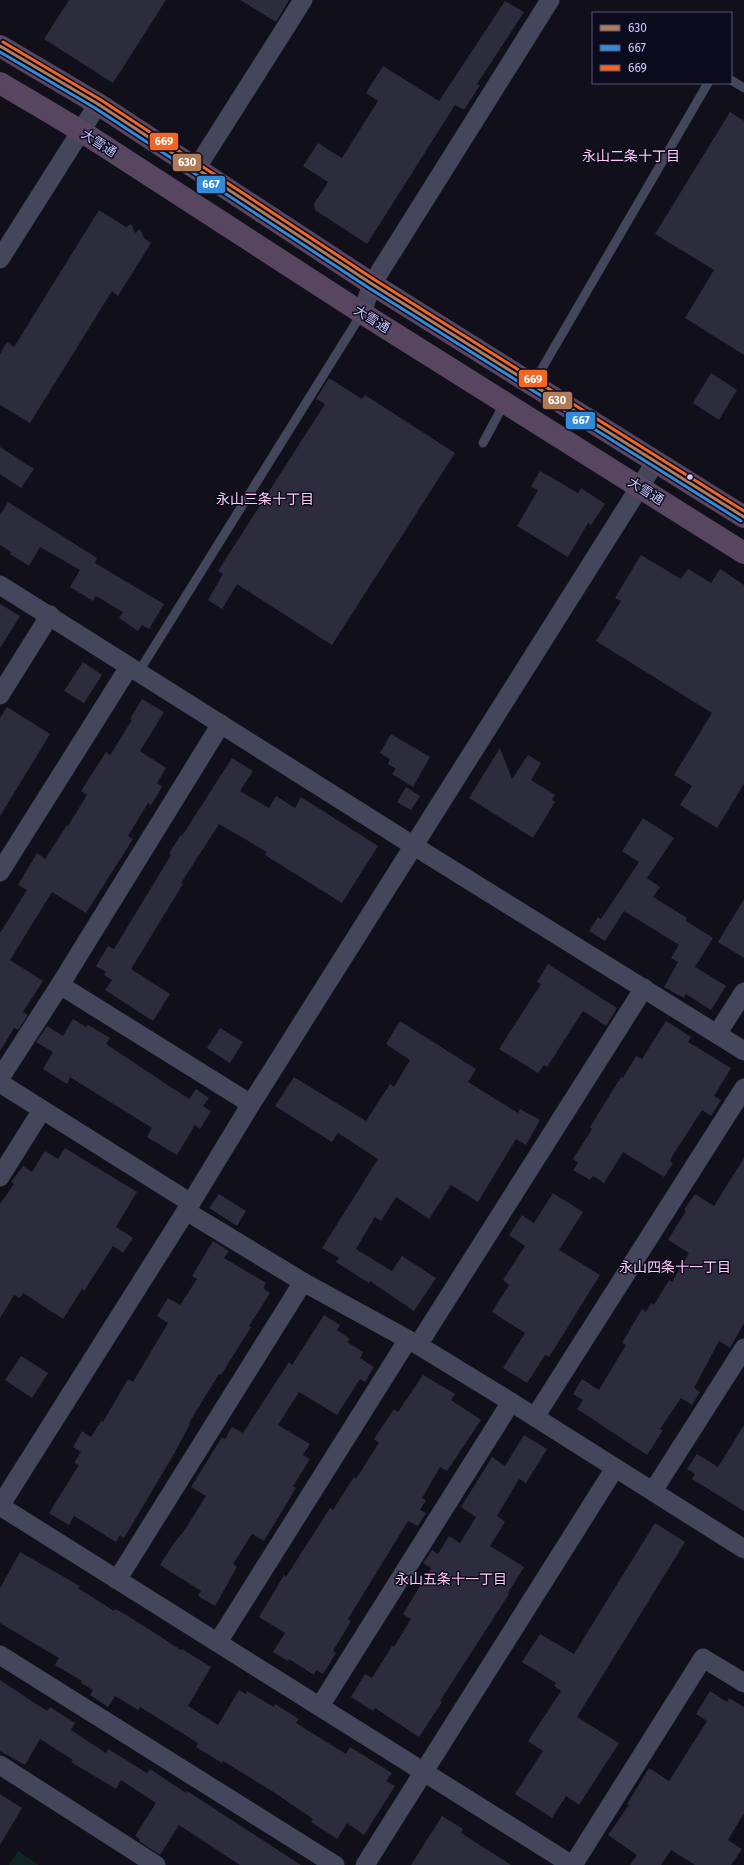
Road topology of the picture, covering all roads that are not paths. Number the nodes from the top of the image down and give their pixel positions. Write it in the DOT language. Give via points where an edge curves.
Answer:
graph roads {
  1 [pos="303,0"];
  2 [pos="548,1"];
  3 [pos="0,46"];
  4 [pos="732,81"];
  5 [pos="0,83"];
  6 [pos="707,84"];
  7 [pos="744,88"];
  8 [pos="98,104"];
  9 [pos="81,132"];
  10 [pos="196,169"];
  11 [pos="0,259"];
  12 [pos="372,284"];
  13 [pos="362,313"];
  14 [pos="533,384"];
  15 [pos="505,402"];
  16 [pos="483,443"];
  17 [pos="656,461"];
  18 [pos="640,487"];
  19 [pos="744,517"];
  20 [pos="744,553"];
  21 [pos="0,585"];
  22 [pos="50,615"];
  23 [pos="134,670"];
  24 [pos="0,695"];
  25 [pos="221,724"];
  26 [pos="414,846"];
  27 [pos="0,872"];
  28 [pos="60,986"];
  29 [pos="644,988"];
  30 [pos="744,992"];
  31 [pos="717,1034"];
  32 [pos="744,1051"];
  33 [pos="0,1078"];
  34 [pos="0,1083"];
  35 [pos="744,1088"];
  36 [pos="251,1104"];
  37 [pos="42,1110"];
  38 [pos="0,1177"];
  39 [pos="188,1207"];
  40 [pos="303,1282"];
  41 [pos="412,1343"];
  42 [pos="744,1348"];
  43 [pos="511,1402"];
  44 [pos="535,1417"];
  45 [pos="615,1468"];
  46 [pos="653,1492"];
  47 [pos="0,1506"];
  48 [pos="744,1549"];
  49 [pos="117,1580"];
  50 [pos="218,1642"];
  51 [pos="0,1655"];
  52 [pos="744,1683"];
  53 [pos="320,1706"];
  54 [pos="0,1765"];
  55 [pos="423,1772"];
  56 [pos="156,1865"];
  57 [pos="335,1865"];
  58 [pos="365,1865"];
  59 [pos="572,1865"];
  1 -- 10 [label="street"];
  2 -- 12 [label="street"];
  3 -- 8 [label="highway"];
  4 -- 7 [label="lane"];
  5 -- 9 [label="highway, 大雪通"];
  6 -- 14 [label="lane"];
  8 -- 9 [label="street"];
  8 -- 10 [label="highway"];
  9 -- 11 [label="street"];
  9 -- 13 [label="highway, 大雪通"];
  10 -- 12 [label="highway"];
  12 -- 13 [label="street"];
  12 -- 14 [label="highway"];
  13 -- 15 [label="highway, 大雪通"];
  13 -- 23 [label="lane"];
  14 -- 17 [label="highway"];
  15 -- 16 [label="lane"];
  15 -- 18 [label="highway, 大雪通"];
  17 -- 18 [label="street"];
  17 -- 19 [label="highway"];
  18 -- 20 [label="highway, 大雪通"];
  18 -- 26 [label="street"];
  21 -- 22 [label="street"];
  22 -- 23 [label="street"];
  22 -- 24 [label="street"];
  23 -- 25 [label="street"];
  23 -- 27 [label="street"];
  25 -- 26 [label="street"];
  25 -- 28 [label="street"];
  26 -- 29 [label="street"];
  26 -- 36 [label="street"];
  28 -- 33 [label="street"];
  28 -- 36 [label="street"];
  29 -- 31 [label="street"];
  29 -- 41 [label="street"];
  30 -- 31 [label="street"];
  31 -- 32 [label="street"];
  34 -- 37 [label="street"];
  35 -- 44 [label="street"];
  36 -- 39 [label="street"];
  37 -- 38 [label="street"];
  37 -- 39 [label="street"];
  39 -- 40 [label="street"];
  39 -- 47 [label="street"];
  40 -- 41 [label="street"];
  40 -- 49 [label="street"];
  41 -- 43 [label="street"];
  41 -- 50 [label="street"];
  42 -- 46 [label="street"];
  43 -- 44 [label="street"];
  43 -- 53 [label="street"];
  44 -- 45 [label="street"];
  45 -- 46 [label="street"];
  45 -- 55 [label="street"];
  46 -- 48 [label="street"];
  47 -- 49 [label="street"];
  49 -- 50 [label="street"];
  50 -- 53 [label="street"];
  51 -- 57 [label="street"];
  52 -- 59 [label="street" via="704,1658"];
  53 -- 55 [label="street"];
  54 -- 56 [label="street"];
  55 -- 58 [label="street"];
  55 -- 59 [label="street"];
}
